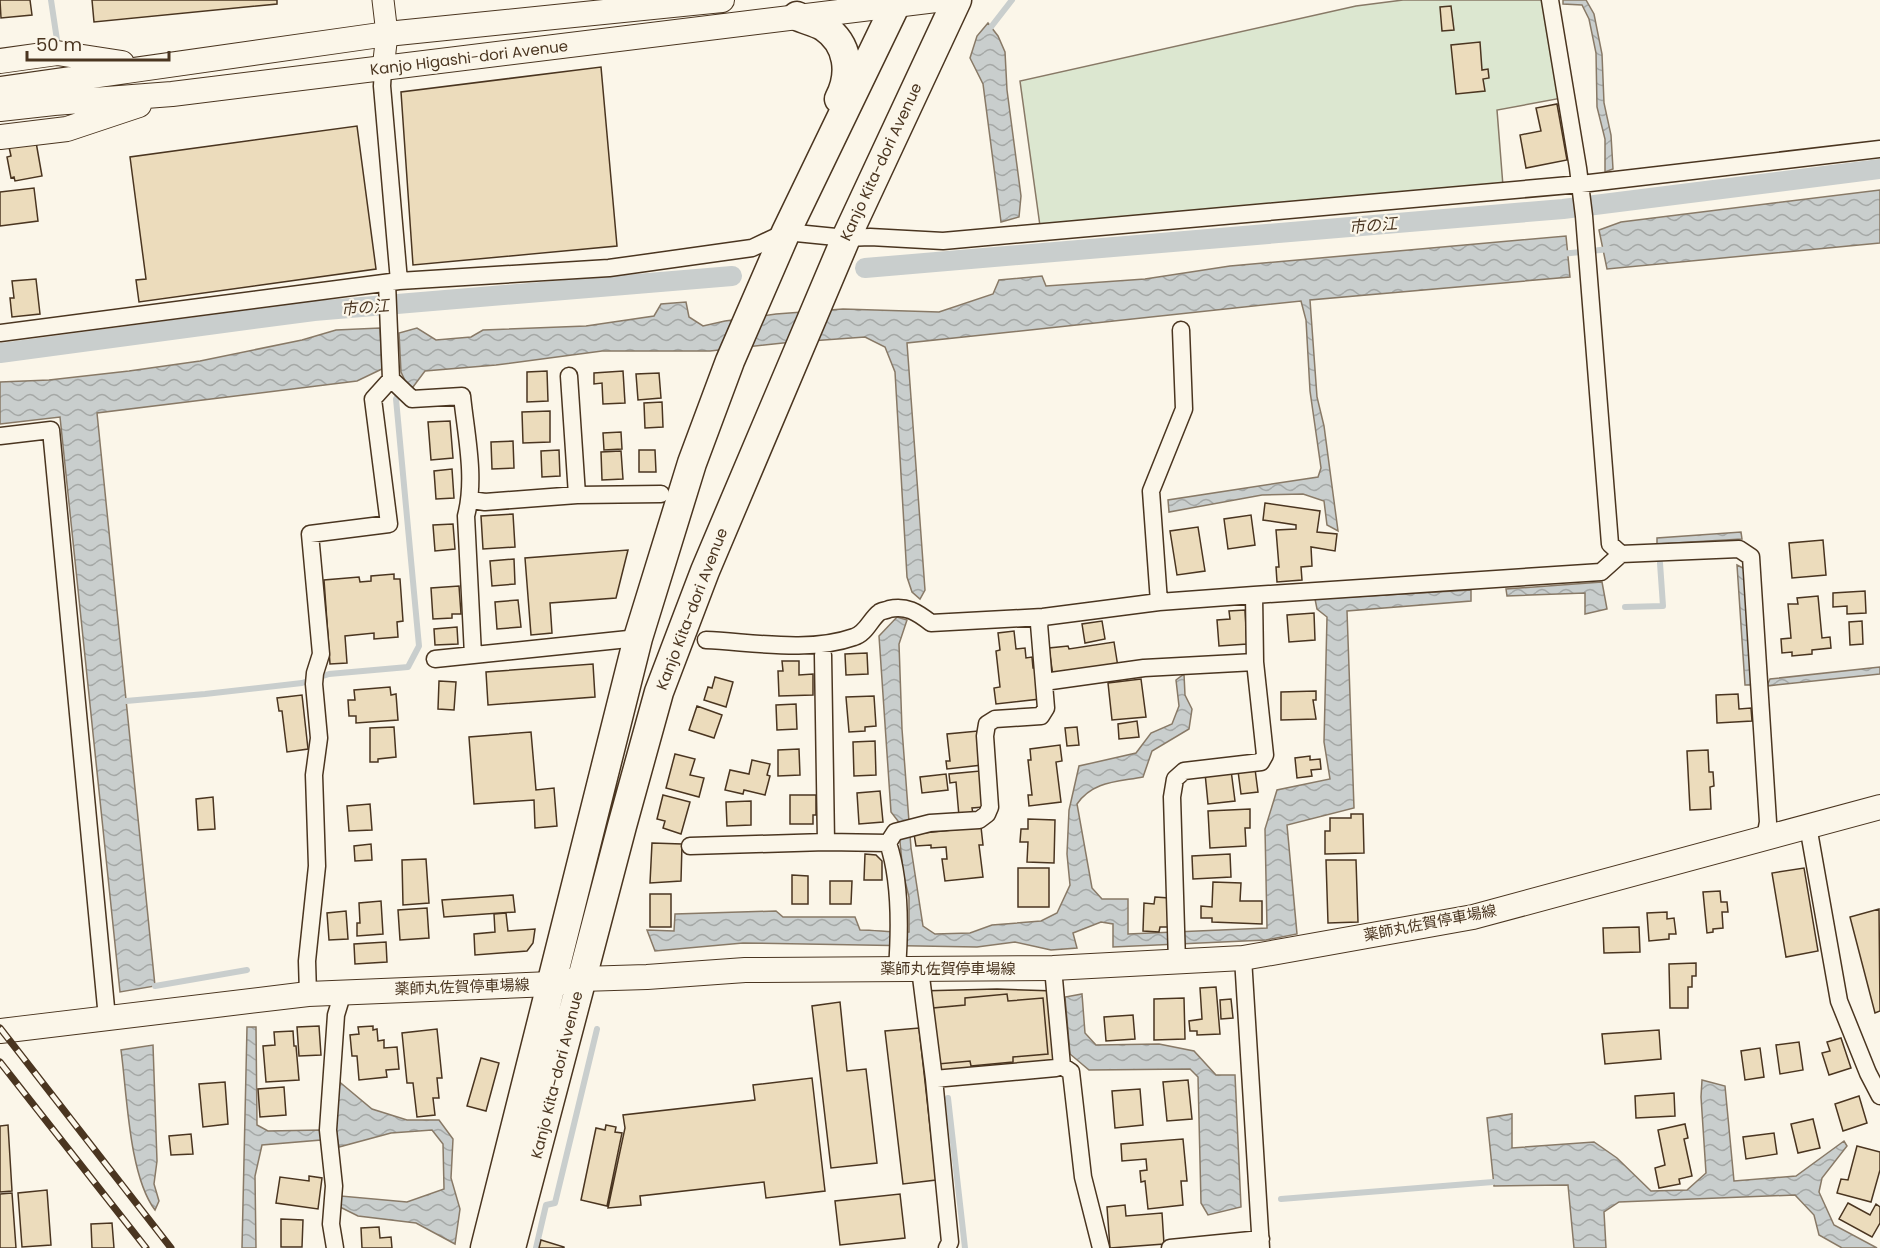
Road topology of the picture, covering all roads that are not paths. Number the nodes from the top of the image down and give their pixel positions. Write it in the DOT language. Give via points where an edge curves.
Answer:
graph roads {
  1 [pos="383,0"];
  2 [pos="722,0"];
  3 [pos="936,0"];
  4 [pos="957,0"];
  5 [pos="1550,0"];
  6 [pos="683,3"];
  7 [pos="897,3"];
  8 [pos="797,16"];
  9 [pos="387,34"];
  10 [pos="0,61"];
  11 [pos="149,66"];
  12 [pos="383,69"];
  13 [pos="0,89"];
  14 [pos="54,92"];
  15 [pos="172,94"];
  16 [pos="0,109"];
  17 [pos="0,137"];
  18 [pos="1880,149"];
  19 [pos="1581,184"];
  20 [pos="786,232"];
  21 [pos="846,238"];
  22 [pos="391,287"];
  23 [pos="1180,330"];
  24 [pos="0,333"];
  25 [pos="569,376"];
  26 [pos="396,383"];
  27 [pos="0,436"];
  28 [pos="661,494"];
  29 [pos="577,495"];
  30 [pos="471,500"];
  31 [pos="1621,554"];
  32 [pos="1254,595"];
  33 [pos="1159,602"];
  34 [pos="1043,617"];
  35 [pos="638,638"];
  36 [pos="706,640"];
  37 [pos="473,655"];
  38 [pos="823,655"];
  39 [pos="435,659"];
  40 [pos="1255,662"];
  41 [pos="1044,682"];
  42 [pos="1880,807"];
  43 [pos="1808,826"];
  44 [pos="892,837"];
  45 [pos="1765,838"];
  46 [pos="826,842"];
  47 [pos="690,846"];
  48 [pos="1177,956"];
  49 [pos="1243,958"];
  50 [pos="905,963"];
  51 [pos="1053,968"];
  52 [pos="581,979"];
  53 [pos="551,984"];
  54 [pos="343,992"];
  55 [pos="308,994"];
  56 [pos="107,1018"];
  57 [pos="0,1031"];
  58 [pos="1062,1066"];
  59 [pos="934,1079"];
  60 [pos="1880,1096"];
  61 [pos="519,1170"];
  62 [pos="1261,1244"];
  63 [pos="335,1248"];
  64 [pos="485,1248"];
  65 [pos="511,1248"];
  66 [pos="947,1248"];
  67 [pos="1101,1248"];
  68 [pos="1170,1248"];
  1 -- 9 [label="street"];
  2 -- 6 [label="main road, Kanjo Higashi-dori Avenue"];
  3 -- 7 [label="main road, Kanjo Higashi-dori Avenue"];
  4 -- 21 [label="highway, Kanjo Kita-dori Avenue"];
  5 -- 19 [label="street"];
  6 -- 9 [label="main road, Kanjo Higashi-dori Avenue"];
  7 -- 8 [label="main road, Kanjo Higashi-dori Avenue"];
  7 -- 20 [label="highway, Kanjo Kita-dori Avenue"];
  8 -- 12 [label="main road, Kanjo Higashi-dori Avenue"];
  8 -- 20 [label="highway" via="823,27 842,48 848,64 844,88 786,206"];
  9 -- 11 [label="main road, Kanjo Higashi-dori Avenue"];
  9 -- 12 [label="street"];
  10 -- 11 [label="main road" via="57,53"];
  11 -- 14 [label="main road, Kanjo Higashi-dori Avenue"];
  12 -- 15 [label="main road, Kanjo Higashi-dori Avenue"];
  12 -- 22 [label="street"];
  13 -- 14 [label="main road, Kanjo Higashi-dori Avenue"];
  14 -- 15 [label="main road, Kanjo Higashi-dori Avenue"];
  14 -- 16 [label="main road, Kanjo Higashi-dori Avenue"];
  15 -- 17 [label="main road" via="67,129"];
  18 -- 19 [label="street"];
  19 -- 21 [label="street" via="943,241"];
  19 -- 31 [label="street" via="1610,544"];
  20 -- 21 [label="street"];
  20 -- 22 [label="street" via="752,248 609,268"];
  20 -- 35 [label="highway, Kanjo Kita-dori Avenue" via="730,361 692,463"];
  21 -- 52 [label="highway, Kanjo Kita-dori Avenue" via="705,571 659,692"];
  22 -- 24 [label="street"];
  22 -- 26 [label="street" via="388,324"];
  23 -- 33 [label="street" via="1184,409 1151,491"];
  25 -- 29 [label="street"];
  26 -- 30 [label="street" via="412,399 462,396"];
  26 -- 55 [label="street" via="373,399 389,524 310,534 321,654 314,679 319,738 314,775 316,866"];
  27 -- 56 [label="street" via="51,430"];
  28 -- 29 [label="street"];
  29 -- 30 [label="street"];
  30 -- 37 [label="street" via="466,516"];
  31 -- 32 [label="street" via="1601,572"];
  31 -- 45 [label="street" via="1738,549 1751,557 1768,822"];
  32 -- 33 [label="street"];
  32 -- 40 [label="street"];
  33 -- 34 [label="street"];
  34 -- 36 [label="street" via="931,623 900,607 880,611 856,637 822,643 775,646"];
  34 -- 41 [label="street" via="1039,624"];
  35 -- 37 [label="street"];
  35 -- 53 [label="highway, Kanjo Kita-dori Avenue"];
  37 -- 39 [label="street"];
  38 -- 46 [label="street"];
  40 -- 41 [label="street" via="1144,668"];
  40 -- 48 [label="street" via="1265,755 1261,762 1184,771 1174,779"];
  41 -- 44 [label="street" via="1046,708 1041,716 995,719 985,728 990,807 987,814 979,820 930,823"];
  42 -- 43 [label="main road, 薬師丸佐賀停車場線"];
  43 -- 45 [label="main road, 薬師丸佐賀停車場線"];
  43 -- 60 [label="street" via="1839,1001"];
  44 -- 46 [label="street"];
  44 -- 50 [label="street"];
  45 -- 49 [label="main road, 薬師丸佐賀停車場線" via="1473,917"];
  46 -- 47 [label="street"];
  48 -- 49 [label="main road, 薬師丸佐賀停車場線"];
  48 -- 51 [label="main road, 薬師丸佐賀停車場線"];
  49 -- 62 [label="street"];
  50 -- 51 [label="main road, 薬師丸佐賀停車場線"];
  50 -- 52 [label="main road, 薬師丸佐賀停車場線"];
  50 -- 59 [label="street"];
  51 -- 58 [label="street"];
  52 -- 53 [label="main road, 薬師丸佐賀停車場線"];
  52 -- 61 [label="highway, Kanjo Kita-dori Avenue"];
  53 -- 54 [label="main road, 薬師丸佐賀停車場線"];
  53 -- 61 [label="highway, Kanjo Kita-dori Avenue"];
  54 -- 55 [label="main road, 薬師丸佐賀停車場線"];
  54 -- 63 [label="street" via="336,1015 328,1130"];
  55 -- 56 [label="main road, 薬師丸佐賀停車場線"];
  56 -- 57 [label="main road, 薬師丸佐賀停車場線"];
  58 -- 59 [label="street"];
  58 -- 67 [label="street" via="1071,1072 1083,1177"];
  59 -- 66 [label="street" via="950,1242"];
  61 -- 64 [label="highway, Kanjo Kita-dori Avenue"];
  61 -- 65 [label="highway, Kanjo Kita-dori Avenue"];
  62 -- 68 [label="street"];
}
